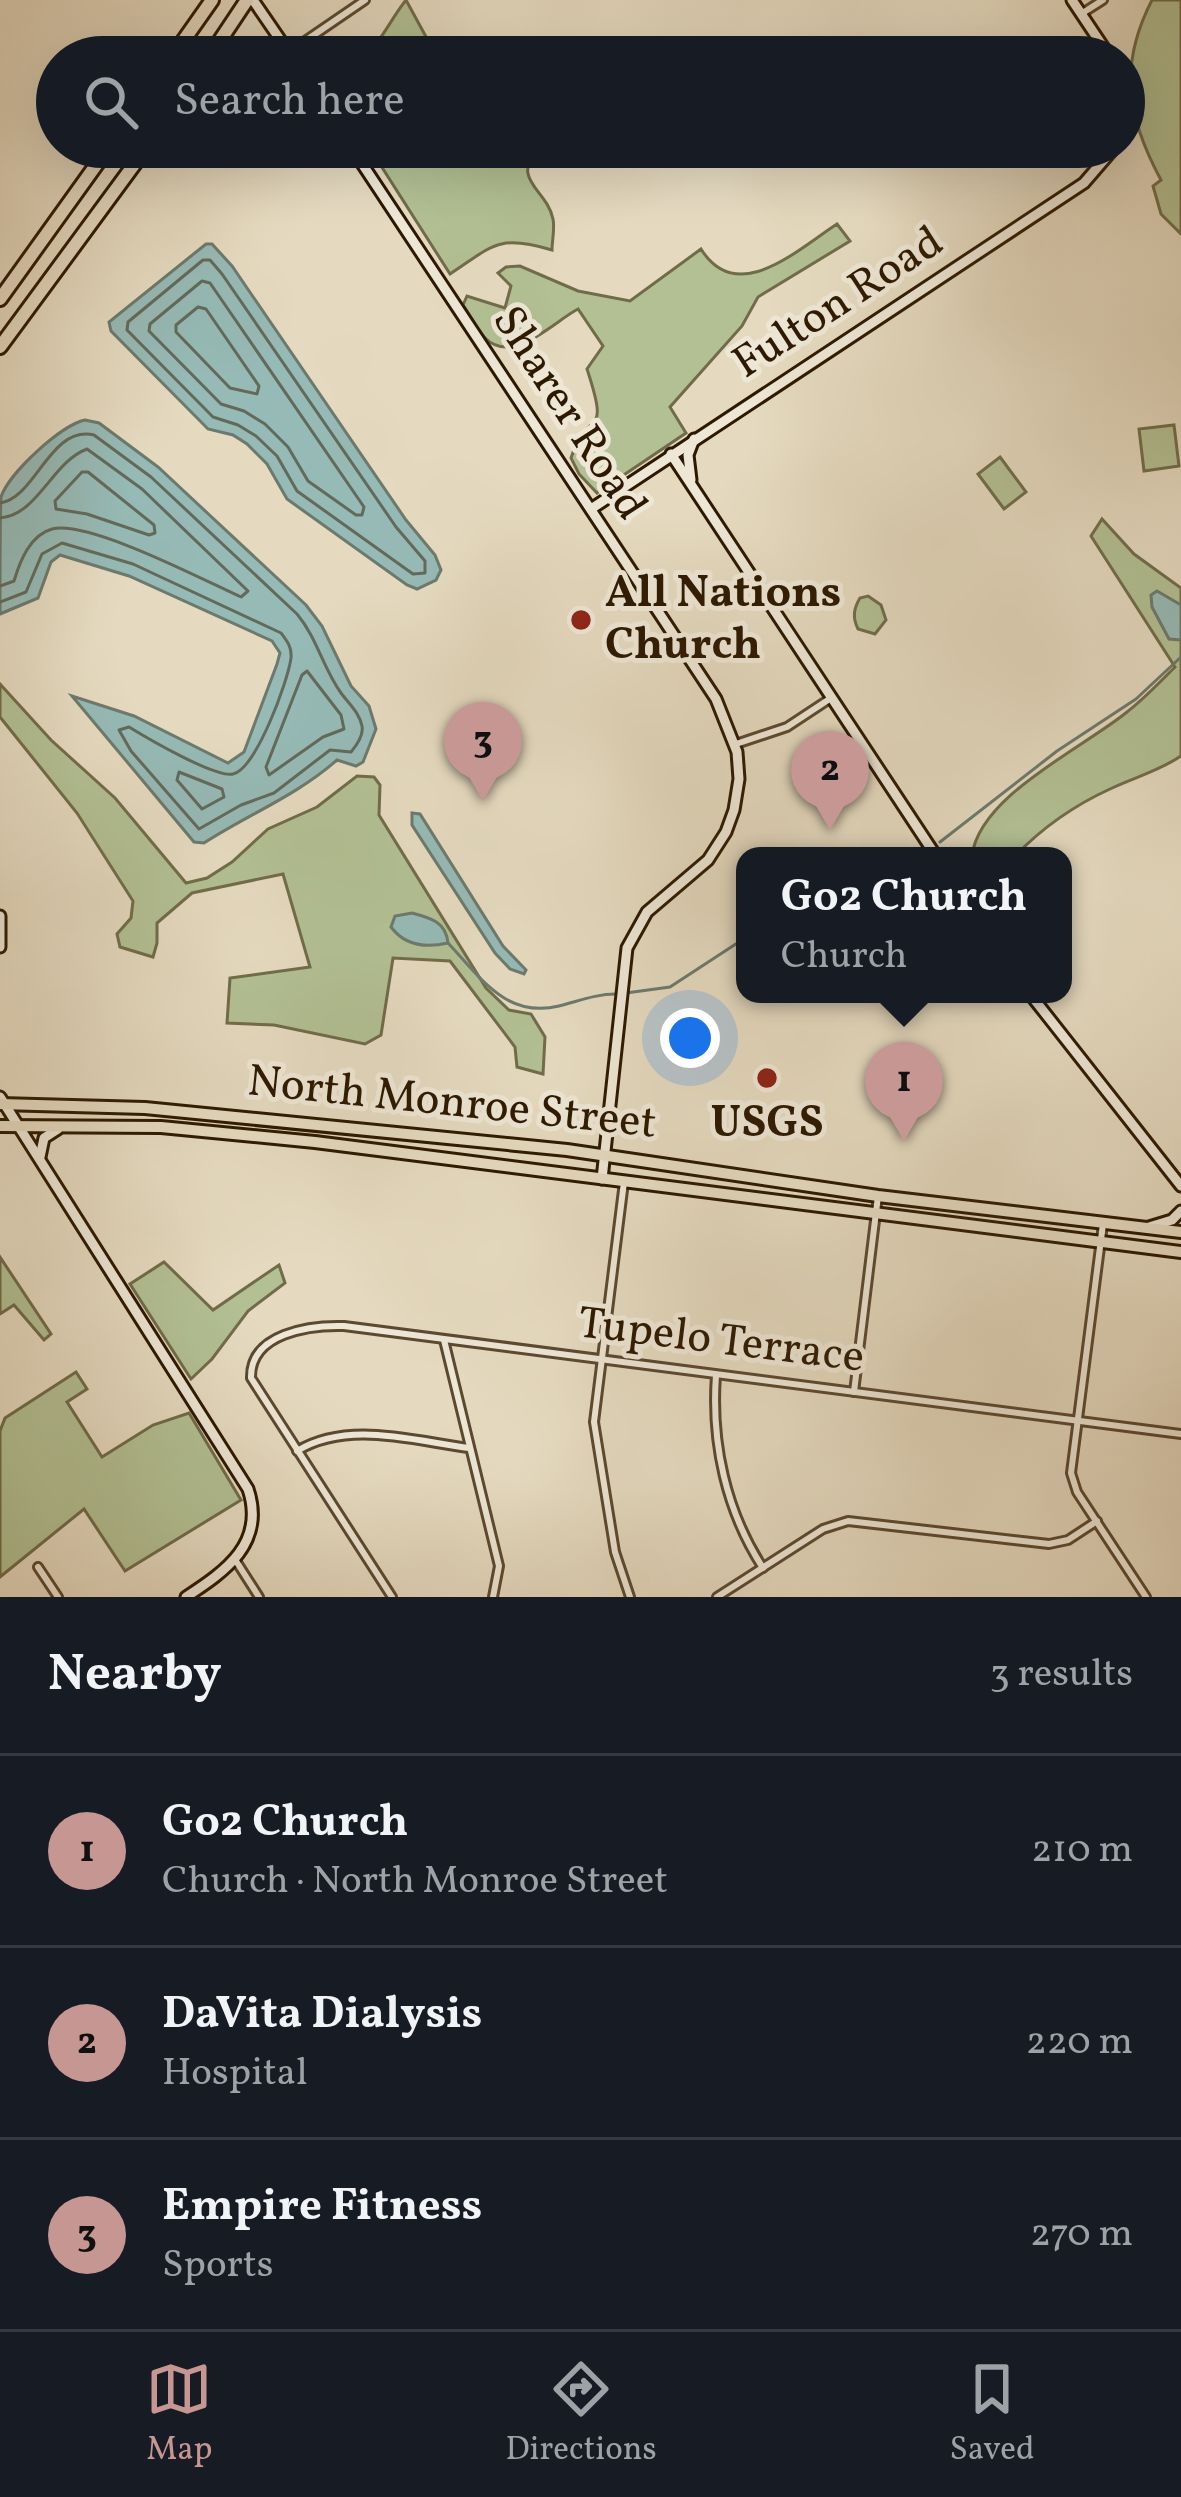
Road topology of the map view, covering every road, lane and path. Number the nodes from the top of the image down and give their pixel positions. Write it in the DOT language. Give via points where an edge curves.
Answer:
graph roads {
  1 [pos="212,0"];
  2 [pos="250,0"];
  3 [pos="365,0"];
  4 [pos="1072,0"];
  5 [pos="1103,0"];
  6 [pos="1082,14"];
  7 [pos="187,36"];
  8 [pos="224,36"];
  9 [pos="277,36"];
  10 [pos="316,36"];
  11 [pos="1096,36"];
  12 [pos="94,168"];
  13 [pos="132,168"];
  14 [pos="365,168"];
  15 [pos="1097,168"];
  16 [pos="0,299"];
  17 [pos="0,347"];
  18 [pos="694,439"];
  19 [pos="671,454"];
  20 [pos="692,481"];
  21 [pos="591,508"];
  22 [pos="830,698"];
  23 [pos="736,744"];
  24 [pos="930,847"];
  25 [pos="0,916"];
  26 [pos="0,947"];
  27 [pos="1037,1003"];
  28 [pos="1,1101"];
  29 [pos="165,1110"];
  30 [pos="316,1123"];
  31 [pos="16,1124"];
  32 [pos="72,1125"];
  33 [pos="332,1125"];
  34 [pos="0,1126"];
  35 [pos="161,1127"];
  36 [pos="449,1140"];
  37 [pos="469,1142"];
  38 [pos="321,1143"];
  39 [pos="603,1154"];
  40 [pos="443,1158"];
  41 [pos="465,1161"];
  42 [pos="41,1162"];
  43 [pos="728,1173"];
  44 [pos="602,1179"];
  45 [pos="624,1182"];
  46 [pos="1181,1186"];
  47 [pos="726,1195"];
  48 [pos="878,1196"];
  49 [pos="993,1210"];
  50 [pos="1181,1211"];
  51 [pos="876,1216"];
  52 [pos="1102,1224"];
  53 [pos="1144,1227"];
  54 [pos="992,1229"];
  55 [pos="1181,1232"];
  56 [pos="1100,1242"];
  57 [pos="1181,1252"];
  58 [pos="444,1340"];
  59 [pos="601,1360"];
  60 [pos="716,1375"];
  61 [pos="854,1392"];
  62 [pos="1077,1421"];
  63 [pos="1181,1434"];
  64 [pos="469,1448"];
  65 [pos="296,1452"];
  66 [pos="1096,1521"];
  67 [pos="236,1561"];
  68 [pos="38,1567"];
  69 [pos="763,1568"];
  70 [pos="58,1597"];
  71 [pos="186,1597"];
  72 [pos="259,1597"];
  73 [pos="392,1597"];
  74 [pos="493,1597"];
  75 [pos="629,1597"];
  76 [pos="717,1597"];
  77 [pos="1146,1597"];
  1 -- 7 [label="highway"];
  2 -- 8 [label="highway"];
  2 -- 9 [label="street"];
  3 -- 10 [label="street"];
  4 -- 6 [label="street"];
  5 -- 6 [label="street"];
  6 -- 11 [label="street"];
  12 -- 16 [label="highway"];
  13 -- 17 [label="highway"];
  14 -- 21 [label="street, Sharer Road"];
  15 -- 18 [label="street, Fulton Road"];
  18 -- 19 [label="street, Fulton Road"];
  18 -- 20 [label="street"];
  19 -- 20 [label="street"];
  19 -- 21 [label="street, Fulton Road"];
  20 -- 22 [label="street"];
  21 -- 23 [label="street, Sharer Road" via="716,699"];
  22 -- 23 [label="street" via="787,727"];
  22 -- 24 [label="street"];
  23 -- 39 [label="street, Sharer Road" via="737,796 726,832 632,935"];
  25 -- 26 [label="street"];
  27 -- 46 [label="street"];
  28 -- 29 [label="main road, North Monroe Street"];
  28 -- 31 [label="street"];
  29 -- 30 [label="main road, North Monroe Street"];
  29 -- 35 [label="main road"];
  30 -- 33 [label="main road, North Monroe Street"];
  30 -- 38 [label="main road"];
  31 -- 32 [label="main road, North Monroe Street"];
  31 -- 34 [label="main road, North Monroe Street"];
  31 -- 42 [label="street"];
  32 -- 35 [label="main road, North Monroe Street"];
  32 -- 42 [label="street" via="44,1138"];
  33 -- 36 [label="main road, North Monroe Street"];
  33 -- 38 [label="main road"];
  35 -- 38 [label="main road, North Monroe Street"];
  36 -- 37 [label="main road, North Monroe Street"];
  36 -- 40 [label="main road"];
  37 -- 39 [label="main road, North Monroe Street"];
  37 -- 41 [label="main road"];
  38 -- 40 [label="main road, North Monroe Street"];
  39 -- 43 [label="main road, North Monroe Street"];
  39 -- 44 [label="street, Sharer Road"];
  40 -- 41 [label="main road, North Monroe Street"];
  41 -- 44 [label="main road, North Monroe Street"];
  42 -- 67 [label="street" via="241,1475 253,1510"];
  43 -- 47 [label="main road"];
  43 -- 48 [label="main road, North Monroe Street"];
  44 -- 45 [label="main road, North Monroe Street"];
  45 -- 47 [label="main road, North Monroe Street"];
  45 -- 59 [label="street"];
  47 -- 51 [label="main road, North Monroe Street"];
  48 -- 49 [label="main road, North Monroe Street"];
  48 -- 51 [label="street"];
  49 -- 52 [label="main road, North Monroe Street"];
  49 -- 54 [label="main road"];
  50 -- 53 [label="street"];
  51 -- 54 [label="main road, North Monroe Street"];
  51 -- 61 [label="street"];
  52 -- 53 [label="main road, North Monroe Street"];
  52 -- 56 [label="street"];
  53 -- 55 [label="main road, North Monroe Street"];
  54 -- 56 [label="main road, North Monroe Street"];
  56 -- 57 [label="main road, North Monroe Street"];
  56 -- 62 [label="street"];
  58 -- 59 [label="street, Tupelo Terrace"];
  58 -- 64 [label="street"];
  58 -- 65 [label="street, Tupelo Terrace" via="308,1326 260,1352 251,1364 255,1389"];
  59 -- 60 [label="street, Tupelo Terrace"];
  59 -- 75 [label="street" via="595,1439"];
  60 -- 61 [label="street, Tupelo Terrace"];
  60 -- 69 [label="street" via="715,1417 733,1514"];
  61 -- 62 [label="street, Tupelo Terrace"];
  62 -- 63 [label="street, Tupelo Terrace"];
  62 -- 66 [label="street" via="1071,1473"];
  64 -- 65 [label="street" via="339,1434"];
  64 -- 74 [label="street" via="499,1567"];
  65 -- 73 [label="street"];
  66 -- 69 [label="street" via="1049,1544 848,1521"];
  66 -- 77 [label="street"];
  67 -- 71 [label="street"];
  67 -- 72 [label="street"];
  68 -- 70 [label="street"];
  69 -- 76 [label="street"];
}
